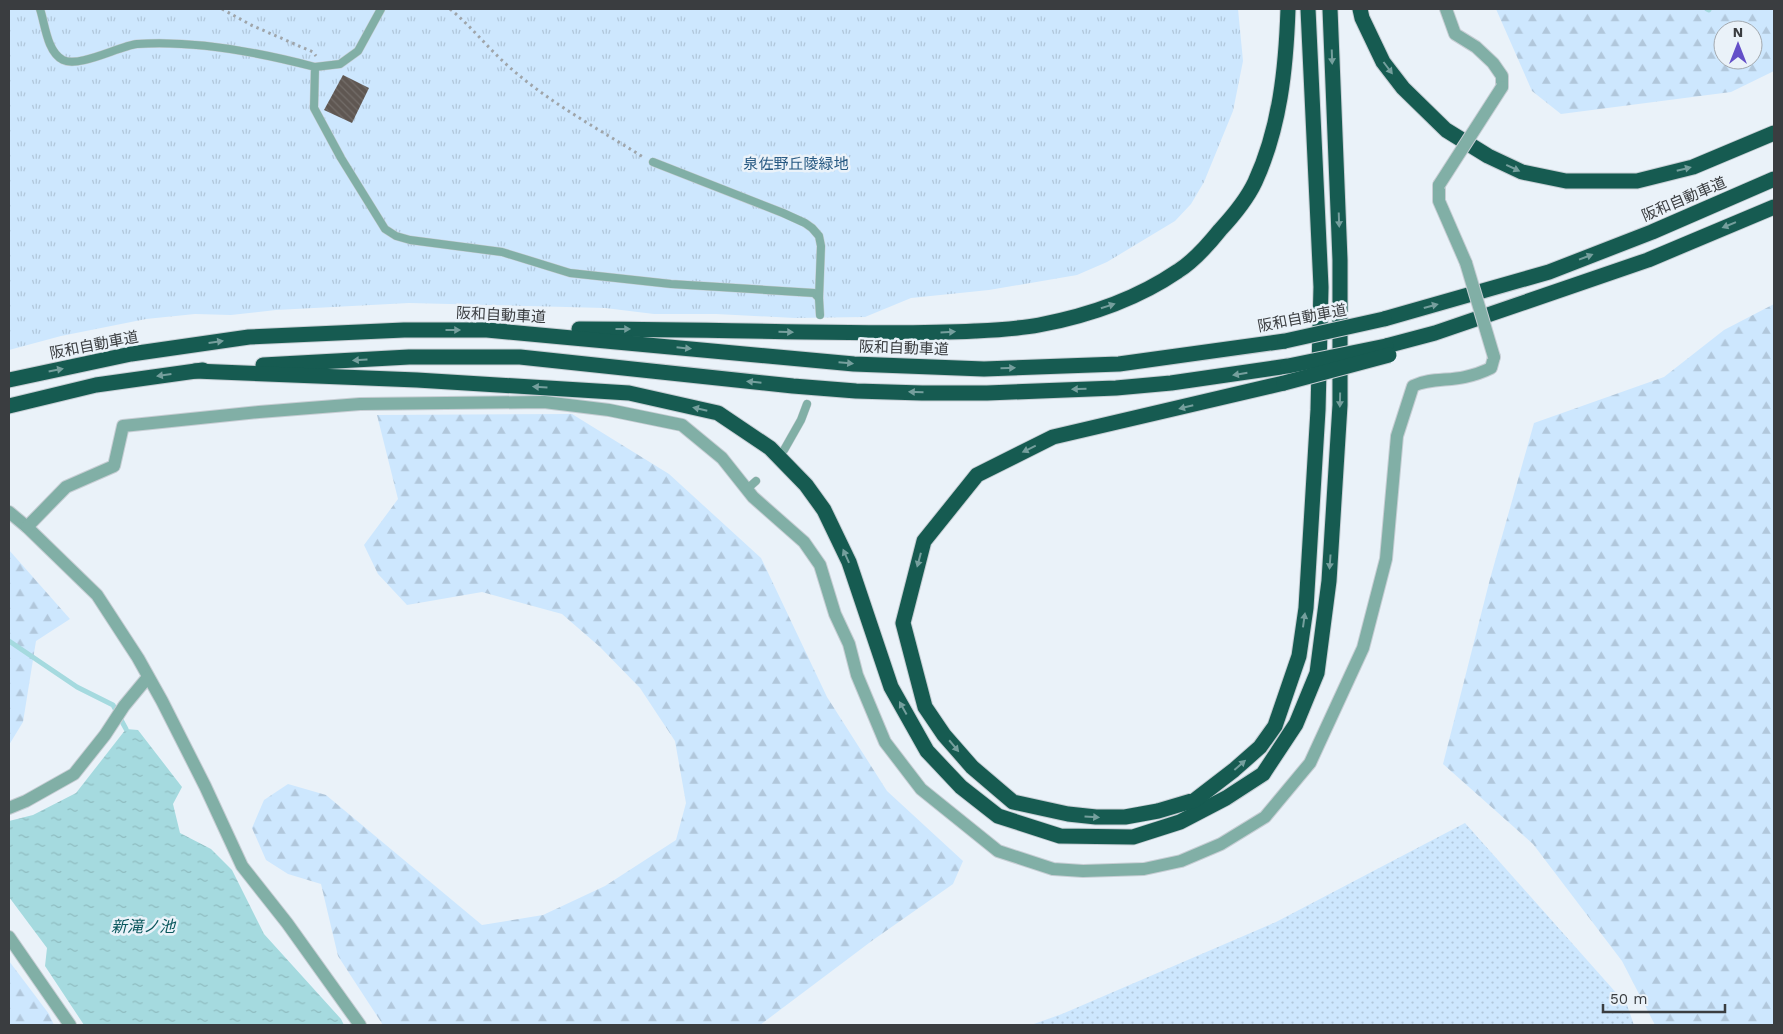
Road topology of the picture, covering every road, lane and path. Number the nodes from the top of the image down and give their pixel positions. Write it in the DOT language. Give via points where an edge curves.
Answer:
graph roads {
  1 [pos="40,9"];
  2 [pos="222,9"];
  3 [pos="381,9"];
  4 [pos="450,9"];
  5 [pos="1288,9"];
  6 [pos="1308,9"];
  7 [pos="1330,9"];
  8 [pos="1360,9"];
  9 [pos="1446,9"];
  10 [pos="325,66"];
  11 [pos="315,67"];
  12 [pos="1774,133"];
  13 [pos="652,162"];
  14 [pos="1774,180"];
  15 [pos="1774,207"];
  16 [pos="819,298"];
  17 [pos="820,315"];
  18 [pos="487,330"];
  19 [pos="1388,350"];
  20 [pos="195,371"];
  21 [pos="9,380"];
  22 [pos="807,404"];
  23 [pos="9,406"];
  24 [pos="784,450"];
  25 [pos="9,512"];
  26 [pos="27,527"];
  27 [pos="148,677"];
  28 [pos="9,808"];
  29 [pos="9,936"];
  30 [pos="70,1025"];
  31 [pos="360,1025"];
  1 -- 11 [label="lane" via="53,50 65,61 99,56 134,44 175,43 269,55"];
  2 -- 10 [label="path" via="313,52"];
  3 -- 10 [label="lane" via="358,51 340,64"];
  4 -- 13 [label="path" via="507,65 554,102"];
  18 -- 5 [label="highway, one-way" via="940,333 1037,326 1116,303 1180,270 1208,245 1254,184 1281,93"];
  19 -- 6 [label="highway, one-way, bridge" via="1284,383 1053,437 977,475 924,541 903,623 925,706 944,735 972,767 1013,802 1068,814 1125,818 1195,800 1260,747 1275,726 1299,656 1318,410 1321,287"];
  7 -- 20 [label="highway, one-way" via="1340,260 1340,406 1329,581 1317,674 1296,724 1262,774 1226,798 1180,822 1133,837 1060,836 998,816 961,787 927,751 891,687 849,562 824,510 806,485 770,448 718,413 629,393"];
  8 -- 12 [label="highway, one-way" via="1383,62 1403,88 1454,136 1522,172 1566,181 1637,181 1693,167"];
  9 -- 26 [label="street, bridge" via="1455,34 1476,47 1502,76 1502,87 1439,186 1439,201 1466,262 1494,357 1491,368 1463,378 1413,386 1398,436 1386,559 1363,648 1310,764 1265,818 1221,844 1181,861 1144,869 1053,869 998,851 921,789 885,742 857,675 820,565 804,542 753,497 751,485 682,425 609,410 544,402 360,404 123,426 114,466 66,486"];
  10 -- 11 [label="lane"];
  11 -- 16 [label="lane" via="314,108 375,214 385,229 396,236 502,252 570,273 814,294"];
  13 -- 16 [label="lane" via="805,223 819,236"];
  18 -- 14 [label="highway, 阪和自動車道, one-way, bridge" via="854,364 984,369 1119,364 1286,341 1384,319 1549,272"];
  15 -- 19 [label="highway, one-way" via="1604,278"];
  16 -- 17 [label="lane"];
  21 -- 18 [label="highway, 阪和自動車道, one-way" via="131,354 248,337"];
  19 -- 20 [label="highway, one-way, bridge" via="1180,382 987,393 793,386 520,357 409,357"];
  20 -- 23 [label="highway, one-way" via="96,385"];
  22 -- 24 [label="lane"];
  25 -- 26 [label="street"];
  26 -- 27 [label="street" via="96,595"];
  27 -- 28 [label="street" via="74,774"];
  27 -- 31 [label="street" via="197,769 242,866"];
  29 -- 30 [label="street"];
}
